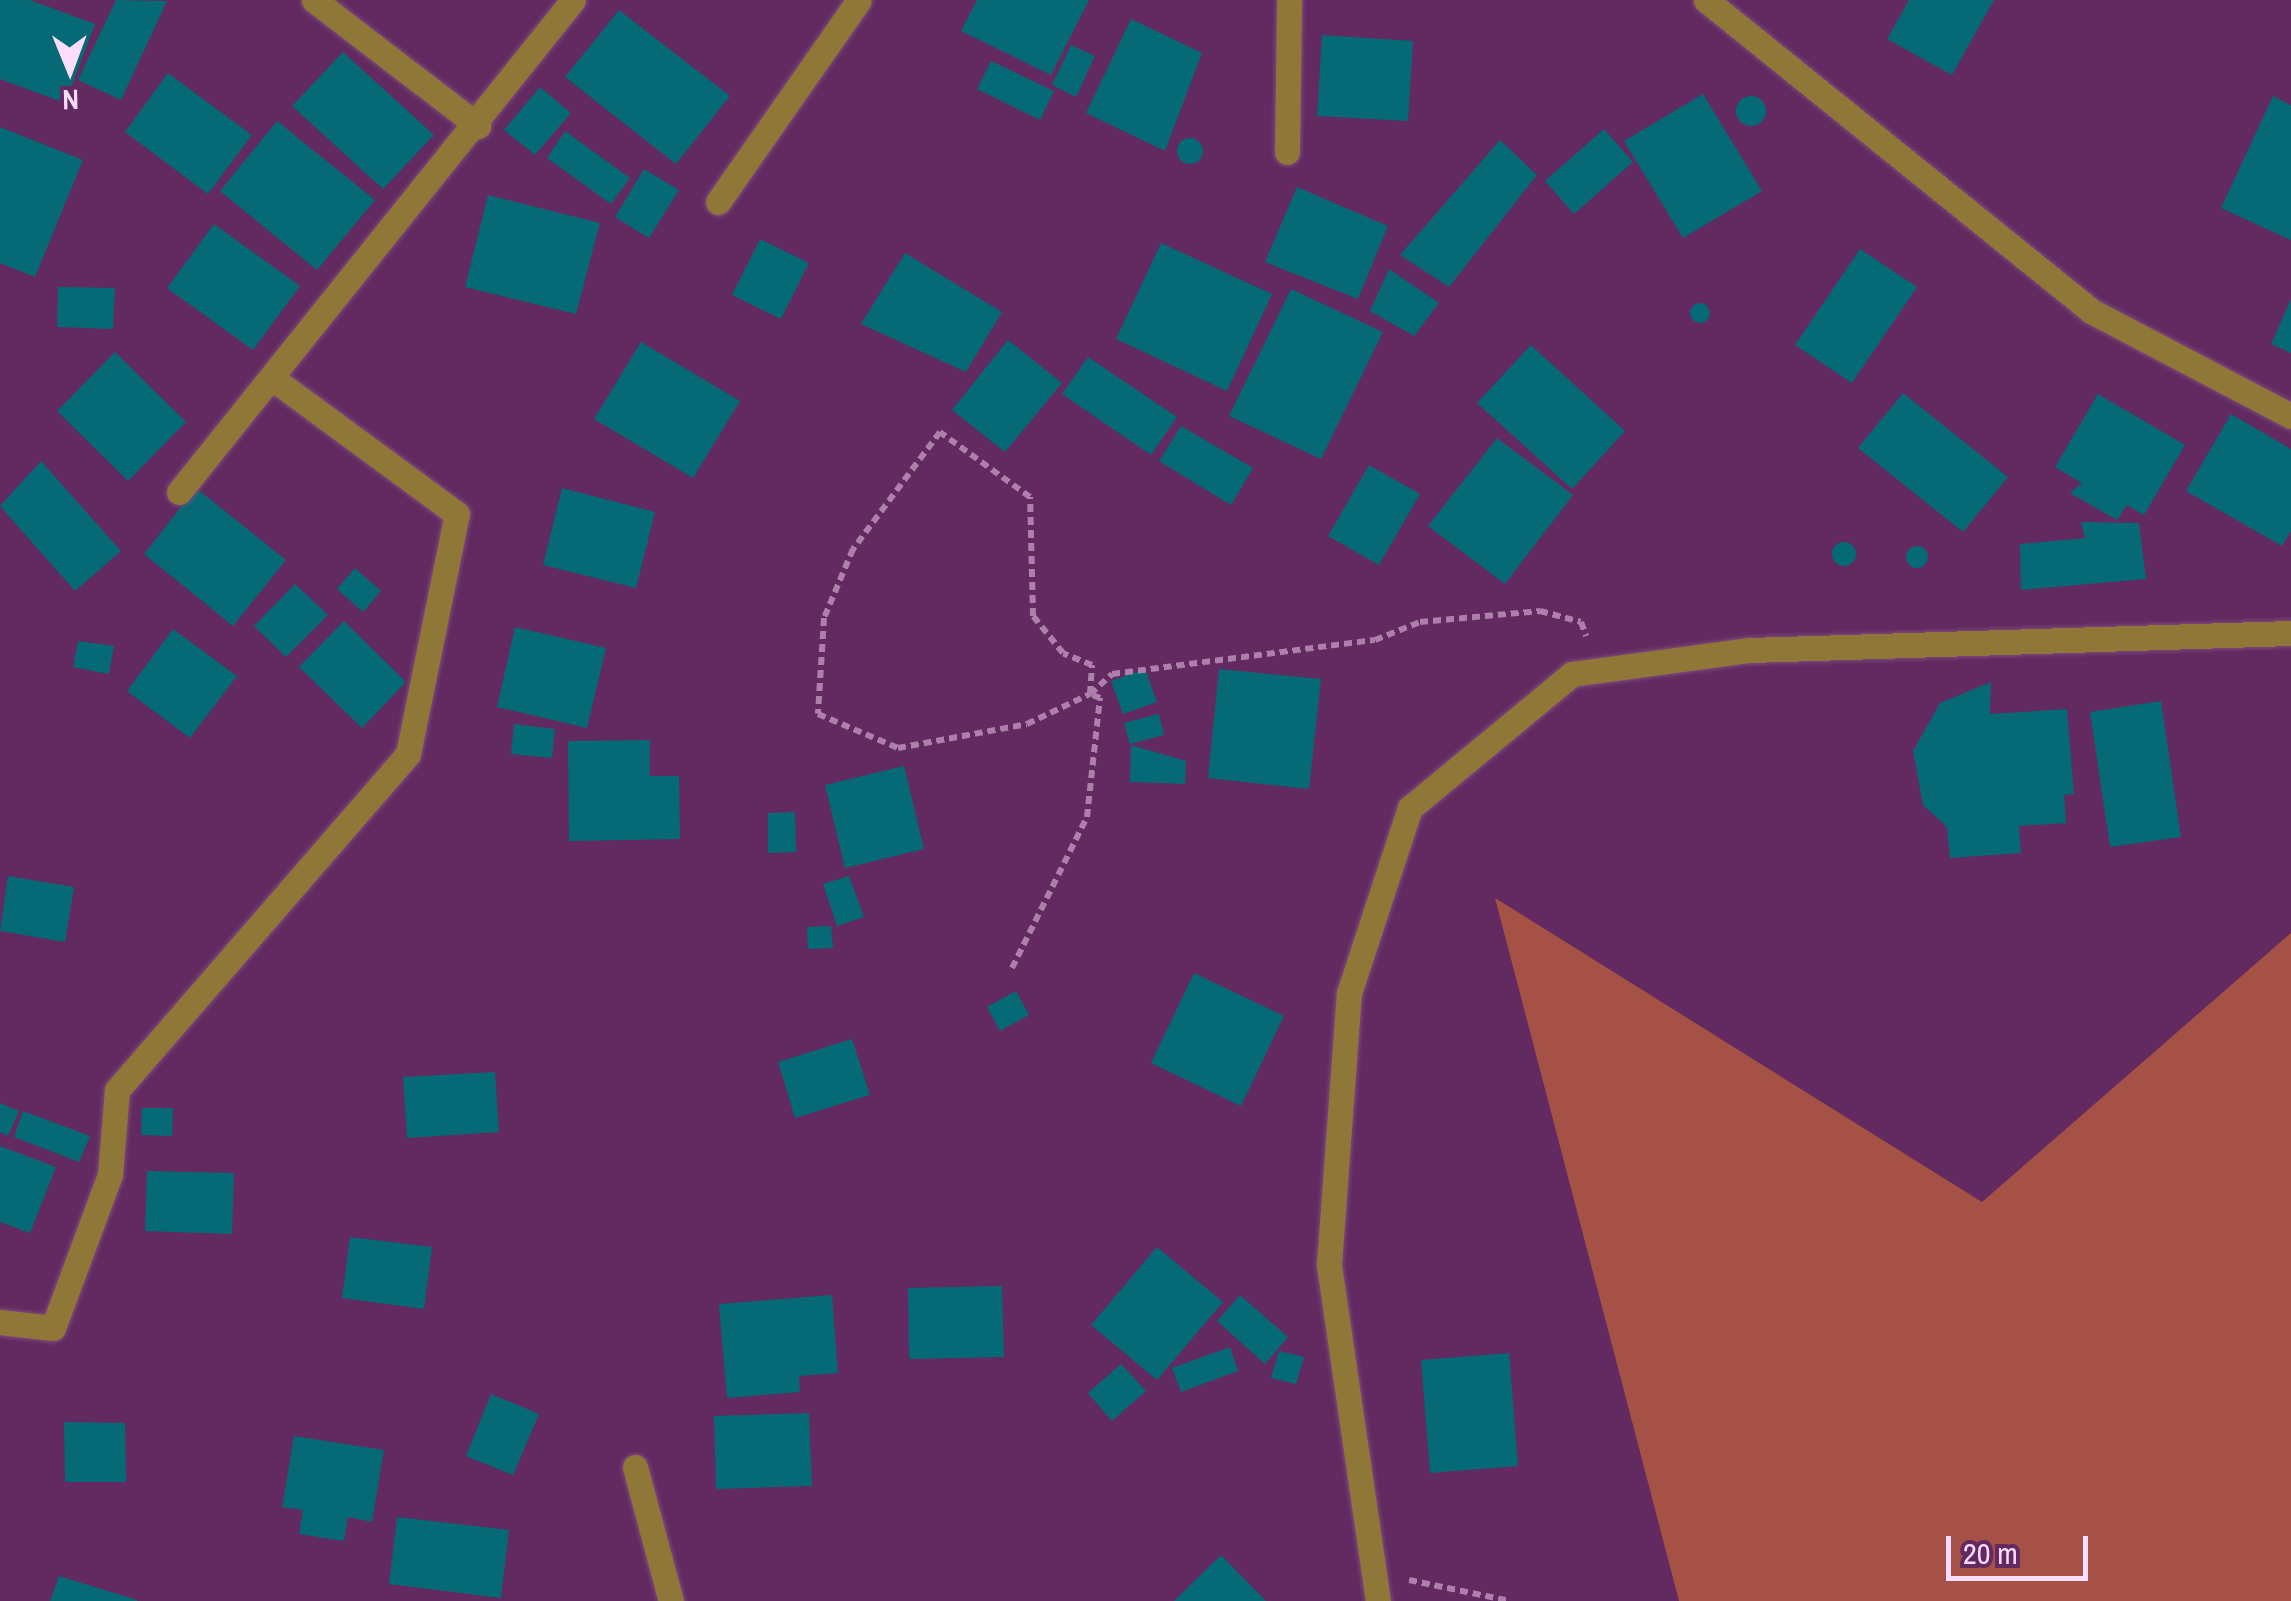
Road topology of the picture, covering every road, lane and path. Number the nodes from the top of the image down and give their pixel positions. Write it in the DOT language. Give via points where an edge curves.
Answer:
graph roads {
  1 [pos="314,0"];
  2 [pos="573,0"];
  3 [pos="858,0"];
  4 [pos="1289,0"];
  5 [pos="1706,0"];
  6 [pos="478,126"];
  7 [pos="1286,152"];
  8 [pos="718,202"];
  9 [pos="272,378"];
  10 [pos="2291,416"];
  11 [pos="179,492"];
  12 [pos="2291,633"];
  13 [pos="1596,670"];
  14 [pos="1090,694"];
  15 [pos="1012,968"];
  16 [pos="0,1322"];
  17 [pos="635,1467"];
  18 [pos="1379,1574"];
  19 [pos="670,1601"];
  20 [pos="1378,1601"];
  21 [pos="1510,1601"];
  1 -- 6 [label="street"];
  2 -- 6 [label="street"];
  3 -- 8 [label="street"];
  4 -- 7 [label="street"];
  5 -- 10 [label="street" via="2092,311"];
  6 -- 9 [label="street"];
  9 -- 11 [label="street"];
  9 -- 16 [label="street" via="457,514 408,754 117,1090 110,1175 53,1328"];
  12 -- 13 [label="street" via="1750,650"];
  13 -- 14 [label="path" via="1581,622 1540,610 1112,674"];
  13 -- 18 [label="street" via="1572,674 1410,808 1349,994 1329,1264"];
  14 -- 14 [label="path" via="1028,724 898,748 818,714 824,618 853,549 940,432 1030,496 1032,616 1062,653 1092,664"];
  14 -- 15 [label="path" via="1100,698 1087,817"];
  17 -- 19 [label="street"];
  18 -- 20 [label="street"];
  18 -- 21 [label="path"];
}
